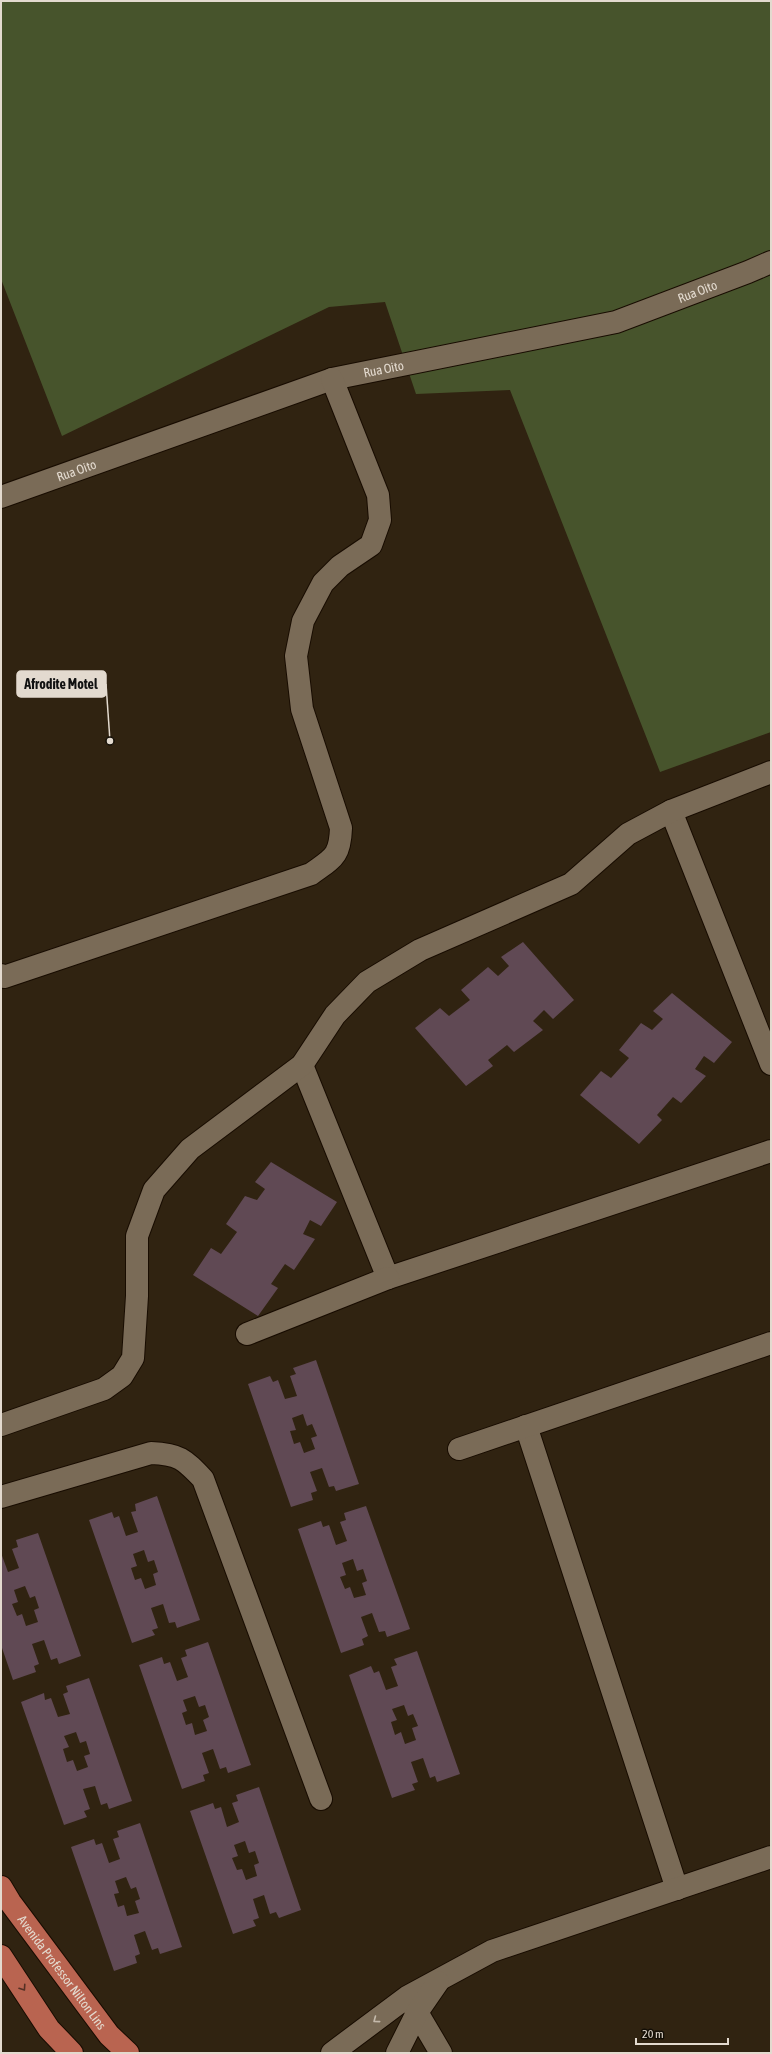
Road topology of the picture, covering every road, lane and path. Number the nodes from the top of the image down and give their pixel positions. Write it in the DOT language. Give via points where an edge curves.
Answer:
graph roads {
  1 [pos="771,262"];
  2 [pos="332,380"];
  3 [pos="1,497"];
  4 [pos="771,772"];
  5 [pos="672,811"];
  6 [pos="1,975"];
  7 [pos="771,1064"];
  8 [pos="302,1065"];
  9 [pos="771,1151"];
  10 [pos="388,1278"];
  11 [pos="247,1334"];
  12 [pos="771,1343"];
  13 [pos="1,1425"];
  14 [pos="526,1426"];
  15 [pos="459,1449"];
  16 [pos="1,1497"];
  17 [pos="320,1799"];
  18 [pos="771,1857"];
  19 [pos="677,1889"];
  20 [pos="4,1899"];
  21 [pos="1,1956"];
  22 [pos="412,2004"];
  23 [pos="72,2053"];
  24 [pos="128,2053"];
  25 [pos="332,2053"];
  26 [pos="397,2053"];
  27 [pos="441,2053"];
  1 -- 2 [label="street, Rua Oito" via="616,322"];
  2 -- 3 [label="street, Rua Oito"];
  2 -- 6 [label="street" via="378,495 380,520 371,546 340,566 324,583 303,621 296,656 302,709 341,828 341,845 335,856 311,874"];
  4 -- 5 [label="street"];
  5 -- 7 [label="street"];
  5 -- 8 [label="street" via="628,834 571,884 420,950 367,982 336,1015"];
  8 -- 10 [label="street"];
  8 -- 13 [label="street" via="190,1149 154,1190 138,1236 133,1358 122,1376 104,1390"];
  9 -- 10 [label="street"];
  10 -- 11 [label="street"];
  12 -- 14 [label="street"];
  14 -- 15 [label="street"];
  14 -- 19 [label="street"];
  16 -- 17 [label="street" via="150,1453 171,1454 188,1463 202,1479"];
  18 -- 19 [label="street"];
  19 -- 22 [label="street" via="492,1951 442,1976"];
  20 -- 24 [label="main road, Avenida Professor Nilton Lins" via="109,2035"];
  21 -- 23 [label="main road, one-way" via="49,2029"];
  22 -- 25 [label="street, one-way"];
  22 -- 26 [label="street"];
  22 -- 27 [label="street"];
}
